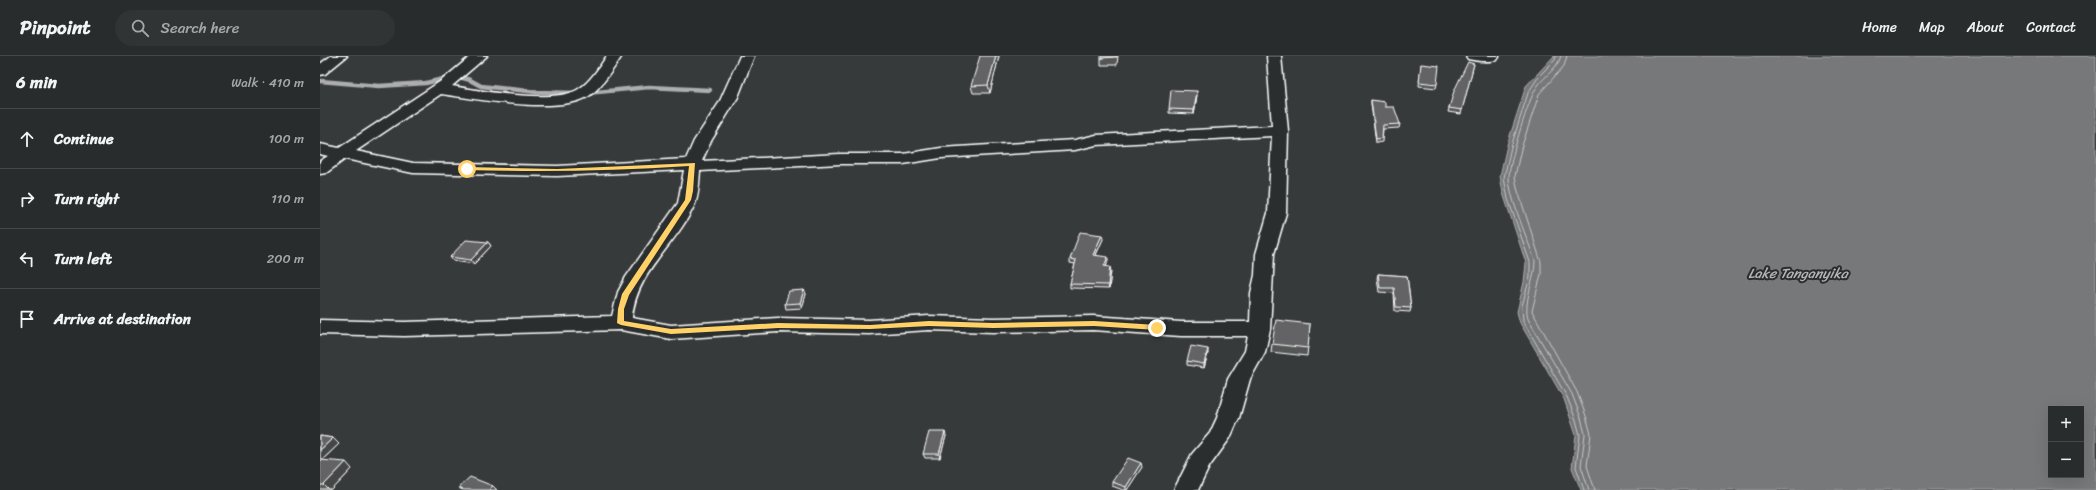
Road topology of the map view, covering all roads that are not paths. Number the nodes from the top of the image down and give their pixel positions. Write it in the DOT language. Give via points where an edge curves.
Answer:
graph roads {
  1 [pos="340,56"];
  2 [pos="480,56"];
  3 [pos="615,56"];
  4 [pos="747,56"];
  5 [pos="1274,56"];
  6 [pos="1473,56"];
  7 [pos="1492,57"];
  8 [pos="320,71"];
  9 [pos="439,89"];
  10 [pos="1280,131"];
  11 [pos="320,149"];
  12 [pos="343,152"];
  13 [pos="692,164"];
  14 [pos="320,169"];
  15 [pos="621,323"];
  16 [pos="320,327"];
  17 [pos="1260,329"];
  18 [pos="1186,490"];
  1 -- 8 [label="street"];
  2 -- 9 [label="street"];
  3 -- 9 [label="street" via="583,93 560,100 496,97"];
  4 -- 13 [label="street" via="736,86 707,133"];
  5 -- 10 [label="street"];
  6 -- 7 [label="street"];
  9 -- 12 [label="street"];
  10 -- 13 [label="street" via="1213,132 1096,140 1075,145 954,152 903,159 840,159 704,167"];
  10 -- 17 [label="street" via="1276,213 1265,254"];
  11 -- 12 [label="street"];
  12 -- 13 [label="street" via="368,160 413,168 557,171"];
  12 -- 14 [label="street"];
  13 -- 15 [label="street" via="690,191 686,204 626,294 621,309"];
  15 -- 16 [label="street" via="404,329"];
  15 -- 17 [label="street" via="671,332 778,325 870,327 929,323 1094,323 1181,330"];
  17 -- 18 [label="street" via="1255,352 1239,379 1228,418 1219,438 1200,461"];
}
